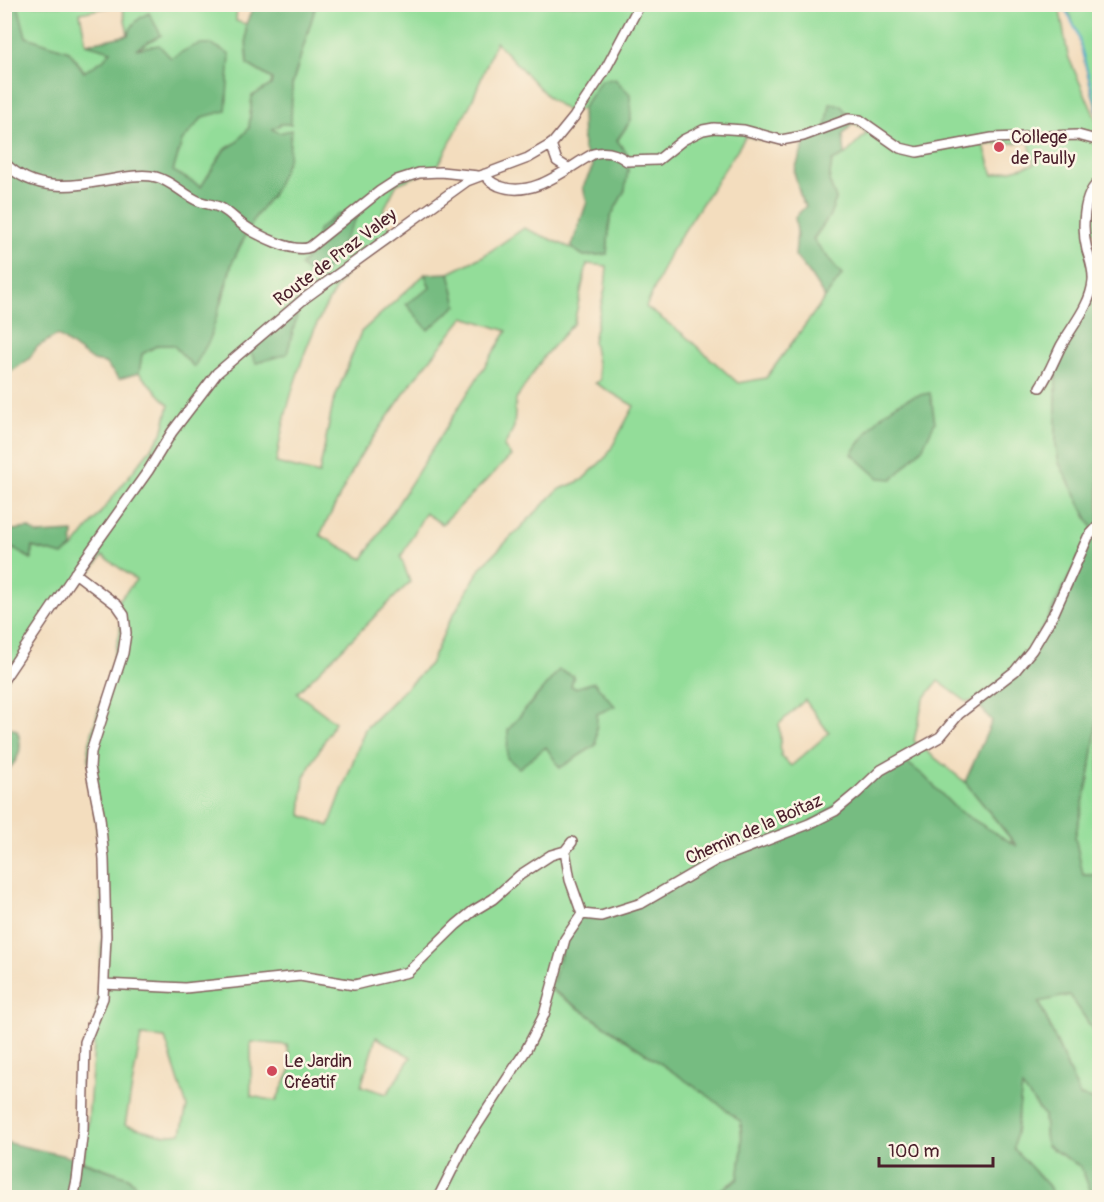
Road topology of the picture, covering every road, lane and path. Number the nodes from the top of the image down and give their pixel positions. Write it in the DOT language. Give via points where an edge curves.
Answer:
graph roads {
  1 [pos="640,4"];
  2 [pos="1100,141"];
  3 [pos="551,144"];
  4 [pos="4,162"];
  5 [pos="568,168"];
  6 [pos="483,175"];
  7 [pos="1100,181"];
  8 [pos="1040,387"];
  9 [pos="1100,524"];
  10 [pos="75,573"];
  11 [pos="4,679"];
  12 [pos="572,842"];
  13 [pos="565,851"];
  14 [pos="582,914"];
  15 [pos="104,984"];
  16 [pos="74,1197"];
  17 [pos="438,1197"];
  1 -- 3 [label="street, Route de Praz Valey" via="604,72"];
  2 -- 5 [label="street" via="1078,135 992,138 917,152 900,148 860,120 849,119 782,140 744,130 714,128 683,140 658,160 627,161 602,152"];
  3 -- 5 [label="street" via="557,161"];
  3 -- 6 [label="street, Route de Praz Valey" via="528,158"];
  4 -- 6 [label="street" via="26,178 64,187 126,177 156,177 206,205 220,207 245,227 286,248 302,249 310,247 397,180 419,173"];
  5 -- 6 [label="street" via="541,184 517,190 497,185"];
  6 -- 10 [label="street, Route de Praz Valey" via="467,181 305,298 217,373"];
  7 -- 8 [label="street" via="1090,190 1085,204 1087,249 1092,262 1091,295"];
  9 -- 14 [label="street, Chemin de la Boitaz" via="1088,537 1053,615 1032,650 1015,671 959,714 940,737 881,770 835,811 809,824 716,860 642,903 601,916"];
  10 -- 11 [label="street, Route de Praz Valey"];
  10 -- 15 [label="street" via="117,605 124,615 126,633 90,767 104,859"];
  12 -- 13 [label="street"];
  13 -- 14 [label="street"];
  13 -- 15 [label="street" via="551,855 520,875 473,911 408,972 354,985 300,976 185,988"];
  14 -- 17 [label="street" via="565,939 544,1015 465,1144"];
  15 -- 16 [label="street" via="103,998 85,1042 82,1128"];
}
